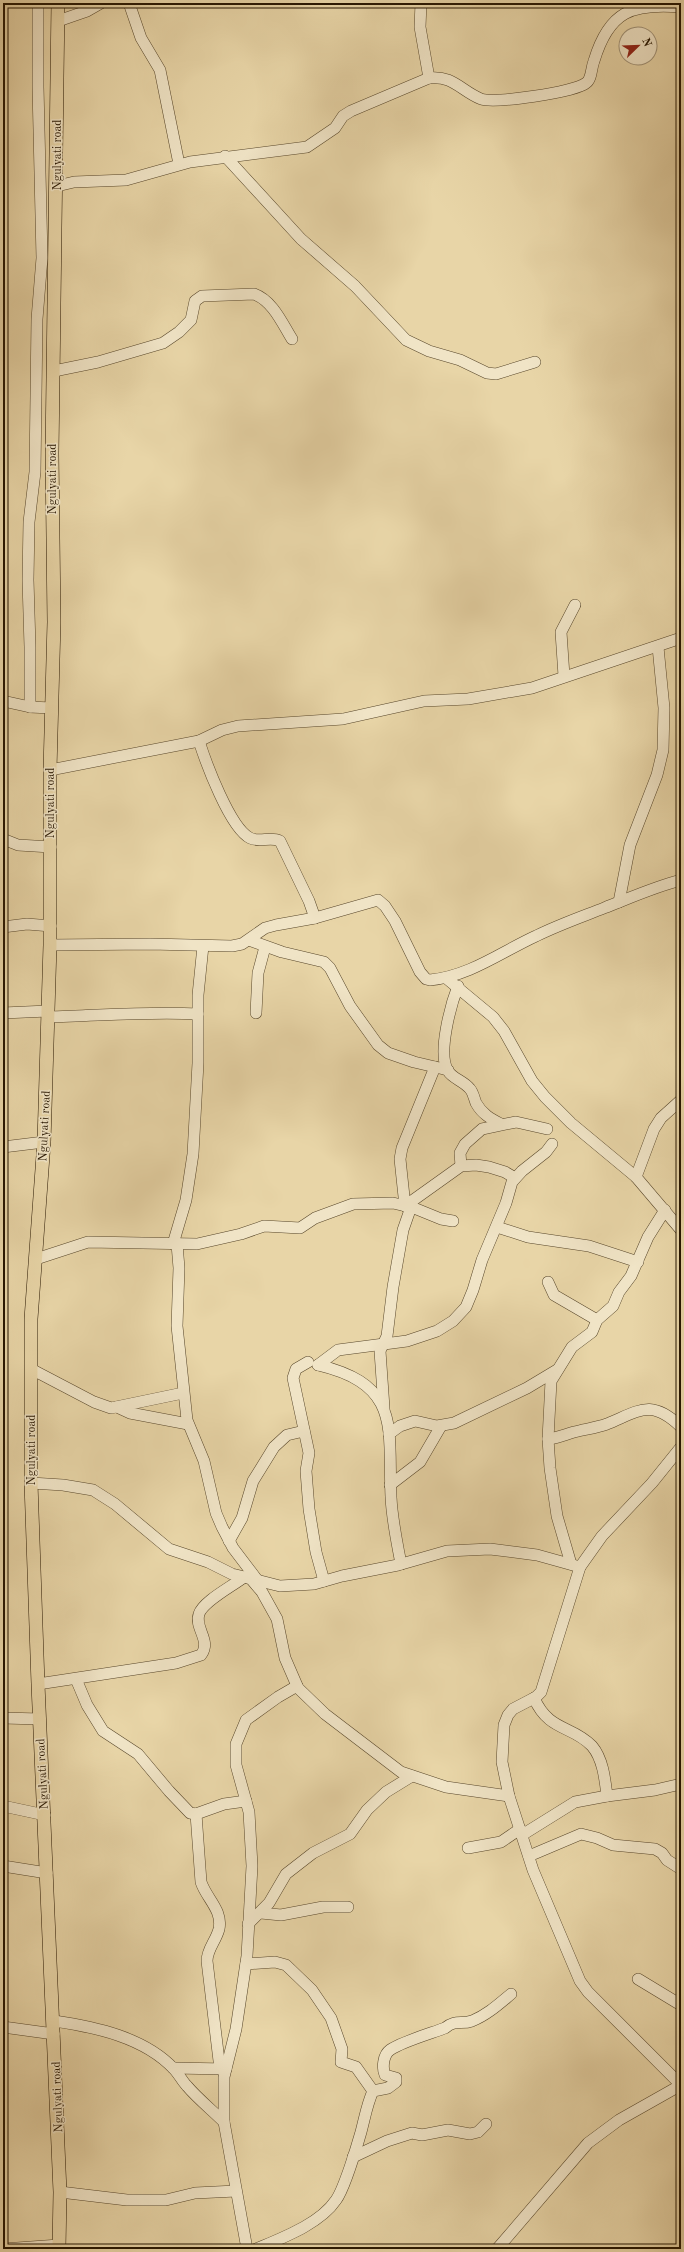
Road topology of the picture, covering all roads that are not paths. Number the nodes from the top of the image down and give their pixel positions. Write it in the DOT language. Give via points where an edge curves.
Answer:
graph roads {
  1 [pos="38,3"];
  2 [pos="58,3"];
  3 [pos="101,3"];
  4 [pos="129,3"];
  5 [pos="421,3"];
  6 [pos="681,7"];
  7 [pos="58,21"];
  8 [pos="429,78"];
  9 [pos="226,156"];
  10 [pos="179,164"];
  11 [pos="57,186"];
  12 [pos="292,339"];
  13 [pos="535,362"];
  14 [pos="54,371"];
  15 [pos="575,605"];
  16 [pos="681,638"];
  17 [pos="658,646"];
  18 [pos="564,676"];
  19 [pos="3,701"];
  20 [pos="30,707"];
  21 [pos="51,708"];
  22 [pos="199,741"];
  23 [pos="50,770"];
  24 [pos="3,839"];
  25 [pos="51,847"];
  26 [pos="681,880"];
  27 [pos="619,902"];
  28 [pos="315,918"];
  29 [pos="51,926"];
  30 [pos="3,927"];
  31 [pos="249,940"];
  32 [pos="50,945"];
  33 [pos="203,946"];
  34 [pos="265,947"];
  35 [pos="446,978"];
  36 [pos="458,986"];
  37 [pos="3,1013"];
  38 [pos="256,1013"];
  39 [pos="48,1014"];
  40 [pos="198,1014"];
  41 [pos="435,1067"];
  42 [pos="448,1070"];
  43 [pos="681,1100"];
  44 [pos="501,1124"];
  45 [pos="547,1129"];
  46 [pos="44,1142"];
  47 [pos="552,1144"];
  48 [pos="3,1147"];
  49 [pos="461,1166"];
  50 [pos="636,1177"];
  51 [pos="515,1178"];
  52 [pos="408,1206"];
  53 [pos="665,1210"];
  54 [pos="453,1221"];
  55 [pos="497,1227"];
  56 [pos="681,1230"];
  57 [pos="175,1244"];
  58 [pos="36,1259"];
  59 [pos="638,1262"];
  60 [pos="548,1282"];
  61 [pos="597,1320"];
  62 [pos="383,1344"];
  63 [pos="308,1362"];
  64 [pos="31,1369"];
  65 [pos="558,1369"];
  66 [pos="183,1393"];
  67 [pos="116,1407"];
  68 [pos="384,1409"];
  69 [pos="188,1424"];
  70 [pos="441,1426"];
  71 [pos="681,1427"];
  72 [pos="304,1431"];
  73 [pos="389,1434"];
  74 [pos="548,1439"];
  75 [pos="681,1447"];
  76 [pos="31,1483"];
  77 [pos="390,1485"];
  78 [pos="229,1541"];
  79 [pos="401,1564"];
  80 [pos="576,1566"];
  81 [pos="251,1579"];
  82 [pos="324,1581"];
  83 [pos="76,1679"];
  84 [pos="38,1684"];
  85 [pos="297,1686"];
  86 [pos="534,1698"];
  87 [pos="3,1718"];
  88 [pos="40,1719"];
  89 [pos="412,1776"];
  90 [pos="681,1784"];
  91 [pos="509,1796"];
  92 [pos="606,1796"];
  93 [pos="246,1801"];
  94 [pos="3,1806"];
  95 [pos="196,1814"];
  96 [pos="45,1815"];
  97 [pos="521,1832"];
  98 [pos="468,1848"];
  99 [pos="529,1856"];
  100 [pos="3,1866"];
  101 [pos="681,1869"];
  102 [pos="47,1873"];
  103 [pos="348,1907"];
  104 [pos="261,1913"];
  105 [pos="248,1924"];
  106 [pos="246,1964"];
  107 [pos="638,1978"];
  108 [pos="511,1994"];
  109 [pos="681,2005"];
  110 [pos="3,2027"];
  111 [pos="54,2028"];
  112 [pos="173,2068"];
  113 [pos="223,2069"];
  114 [pos="681,2085"];
  115 [pos="373,2091"];
  116 [pos="224,2122"];
  117 [pos="486,2124"];
  118 [pos="353,2157"];
  119 [pos="236,2191"];
  120 [pos="60,2192"];
  121 [pos="59,2247"];
  122 [pos="3,2249"];
  123 [pos="247,2249"];
  124 [pos="256,2249"];
  125 [pos="497,2249"];
  1 -- 20 [label="street" via="42,258 37,319 35,472 29,522"];
  2 -- 7 [label="main road, Ngulyati road"];
  3 -- 7 [label="street"];
  4 -- 10 [label="street" via="141,38 160,70"];
  5 -- 8 [label="street" via="420,28"];
  6 -- 8 [label="street" via="638,7 621,16 612,23 602,39 590,78 577,87 523,98 483,100 449,80"];
  7 -- 11 [label="main road, Ngulyati road"];
  8 -- 9 [label="street" via="351,110 335,128 307,147"];
  9 -- 10 [label="street"];
  9 -- 13 [label="street" via="301,239 355,286 406,340 487,373 496,374"];
  10 -- 11 [label="street" via="126,180 74,182"];
  11 -- 14 [label="main road, Ngulyati road"];
  12 -- 14 [label="street" via="271,305 262,297 254,294 202,296 195,302 191,320 163,343 98,362"];
  14 -- 21 [label="main road, Ngulyati road" via="54,622"];
  15 -- 18 [label="street" via="561,632"];
  16 -- 17 [label="street"];
  17 -- 18 [label="street"];
  17 -- 27 [label="street" via="664,708 663,750 657,775 630,845"];
  18 -- 22 [label="street" via="525,689 468,699 424,701 343,719 238,726 222,730"];
  19 -- 20 [label="street"];
  20 -- 21 [label="street"];
  21 -- 23 [label="main road, Ngulyati road"];
  22 -- 23 [label="street"];
  22 -- 28 [label="street" via="219,792 244,835 254,840 270,838 280,841 300,880"];
  23 -- 25 [label="main road, Ngulyati road"];
  24 -- 25 [label="street" via="18,845"];
  25 -- 29 [label="main road, Ngulyati road"];
  26 -- 27 [label="street"];
  27 -- 35 [label="street" via="537,935 489,962"];
  28 -- 31 [label="street" via="276,924 265,928"];
  28 -- 35 [label="street" via="378,900 389,910 426,978"];
  29 -- 30 [label="street" via="27,924"];
  29 -- 32 [label="main road, Ngulyati road"];
  31 -- 33 [label="street" via="232,946"];
  31 -- 34 [label="street"];
  32 -- 33 [label="street"];
  32 -- 39 [label="main road, Ngulyati road"];
  33 -- 40 [label="street"];
  34 -- 38 [label="street" via="258,973"];
  34 -- 41 [label="street" via="324,962 330,968 350,1006 378,1045 388,1053"];
  35 -- 36 [label="street"];
  36 -- 42 [label="street" via="452,1000 446,1038 444,1058"];
  36 -- 50 [label="street" via="493,1017 504,1031 532,1081 545,1097"];
  37 -- 39 [label="street"];
  39 -- 40 [label="street" via="92,1017 153,1012"];
  39 -- 46 [label="main road, Ngulyati road"];
  40 -- 57 [label="street" via="193,1154 186,1200"];
  41 -- 42 [label="street"];
  41 -- 52 [label="street" via="402,1148 400,1159"];
  42 -- 44 [label="street" via="470,1088 483,1113"];
  43 -- 50 [label="street" via="661,1118"];
  44 -- 45 [label="street" via="516,1122"];
  44 -- 49 [label="street" via="482,1129 465,1144 460,1153"];
  46 -- 48 [label="street"];
  46 -- 58 [label="main road, Ngulyati road"];
  47 -- 51 [label="street"];
  49 -- 51 [label="street" via="489,1167"];
  49 -- 52 [label="street"];
  50 -- 53 [label="street"];
  51 -- 55 [label="street" via="509,1188"];
  52 -- 54 [label="street"];
  52 -- 57 [label="street" via="382,1202 353,1204 315,1218 300,1228 264,1226 222,1239 197,1244"];
  52 -- 62 [label="street" via="389,1305 387,1336"];
  53 -- 56 [label="street"];
  53 -- 59 [label="street" via="648,1236"];
  55 -- 59 [label="street" via="528,1238 589,1246"];
  55 -- 62 [label="street" via="466,1306 453,1321 422,1337"];
  57 -- 58 [label="street" via="88,1242"];
  57 -- 66 [label="street" via="179,1268 177,1326"];
  58 -- 64 [label="main road, Ngulyati road" via="30,1319"];
  59 -- 61 [label="street" via="613,1306"];
  60 -- 61 [label="street" via="554,1295"];
  61 -- 65 [label="street" via="592,1332 572,1347"];
  62 -- 68 [label="street" via="380,1351"];
  62 -- 68 [label="street" via="338,1350 318,1365 360,1380 374,1393"];
  63 -- 72 [label="street" via="296,1369 293,1378"];
  64 -- 67 [label="street" via="94,1402"];
  64 -- 76 [label="main road, Ngulyati road"];
  65 -- 70 [label="street" via="527,1388 466,1418"];
  65 -- 74 [label="street" via="552,1381"];
  66 -- 67 [label="street"];
  66 -- 69 [label="street"];
  67 -- 69 [label="street" via="130,1413"];
  68 -- 73 [label="street"];
  69 -- 78 [label="street" via="204,1461 216,1513"];
  70 -- 73 [label="street" via="415,1421 400,1426"];
  70 -- 77 [label="street" via="420,1462"];
  71 -- 74 [label="street" via="658,1411 640,1409 606,1424 561,1438"];
  72 -- 78 [label="street" via="288,1435 274,1447 253,1481 242,1518"];
  72 -- 82 [label="street" via="309,1453 306,1476 312,1528"];
  73 -- 77 [label="street"];
  74 -- 80 [label="street" via="557,1516"];
  75 -- 80 [label="street" via="652,1483"];
  76 -- 81 [label="street" via="93,1490 169,1549"];
  76 -- 84 [label="main road, Ngulyati road"];
  77 -- 79 [label="street"];
  78 -- 81 [label="street"];
  79 -- 80 [label="street" via="447,1551 490,1549 537,1555"];
  79 -- 82 [label="street"];
  80 -- 86 [label="street" via="541,1692"];
  81 -- 82 [label="street" via="280,1586 305,1586"];
  81 -- 83 [label="street" via="199,1612 205,1646 201,1655 176,1663"];
  81 -- 85 [label="street" via="262,1592 277,1619 285,1658"];
  83 -- 84 [label="street"];
  83 -- 95 [label="street" via="87,1705 103,1731 138,1754 190,1813"];
  84 -- 88 [label="main road, Ngulyati road"];
  85 -- 89 [label="street" via="308,1700 351,1735 402,1772"];
  85 -- 93 [label="street" via="246,1720 238,1734 236,1765"];
  86 -- 91 [label="street" via="513,1709 504,1725 502,1762"];
  86 -- 92 [label="street" via="540,1711 548,1718 592,1747 600,1761"];
  87 -- 88 [label="street"];
  88 -- 96 [label="main road, Ngulyati road"];
  89 -- 91 [label="street" via="446,1787"];
  89 -- 104 [label="street" via="386,1792 367,1810 350,1834 318,1850 286,1874 270,1903"];
  90 -- 92 [label="street"];
  91 -- 97 [label="street"];
  92 -- 97 [label="street" via="575,1802"];
  93 -- 95 [label="street" via="224,1804"];
  93 -- 105 [label="street" via="252,1852"];
  94 -- 96 [label="street"];
  95 -- 113 [label="street" via="201,1882 219,1918 218,1930 207,1955 207,1961"];
  96 -- 102 [label="main road, Ngulyati road"];
  97 -- 98 [label="street" via="501,1842"];
  97 -- 99 [label="street"];
  99 -- 101 [label="street" via="581,1834 613,1845 655,1849"];
  99 -- 114 [label="street" via="580,1981 598,2003"];
  100 -- 102 [label="street"];
  102 -- 111 [label="main road, Ngulyati road"];
  103 -- 104 [label="street" via="323,1907 281,1915"];
  104 -- 105 [label="street"];
  105 -- 106 [label="street"];
  106 -- 113 [label="street" via="236,2029"];
  106 -- 115 [label="street" via="275,1962 286,1965 312,1990 331,2018 342,2049 341,2062 356,2067"];
  107 -- 109 [label="street"];
  108 -- 115 [label="street" via="484,2016 470,2022 453,2022 446,2028 390,2050 384,2058 383,2070 386,2075 396,2078 396,2082 388,2088"];
  110 -- 111 [label="street"];
  111 -- 112 [label="street" via="91,2026 116,2034 144,2047"];
  111 -- 120 [label="main road, Ngulyati road"];
  112 -- 113 [label="street"];
  112 -- 116 [label="street" via="187,2086"];
  113 -- 116 [label="street"];
  114 -- 125 [label="street" via="619,2120 588,2143"];
  115 -- 118 [label="street" via="366,2106"];
  116 -- 119 [label="street"];
  117 -- 118 [label="street" via="478,2132 470,2134 448,2130 422,2135 412,2133 387,2141"];
  118 -- 124 [label="street" via="337,2200 324,2214 292,2233"];
  119 -- 120 [label="street" via="195,2193 166,2200 127,2200"];
  119 -- 123 [label="street"];
  120 -- 121 [label="main road, Ngulyati road"];
  121 -- 122 [label="street"];
}
